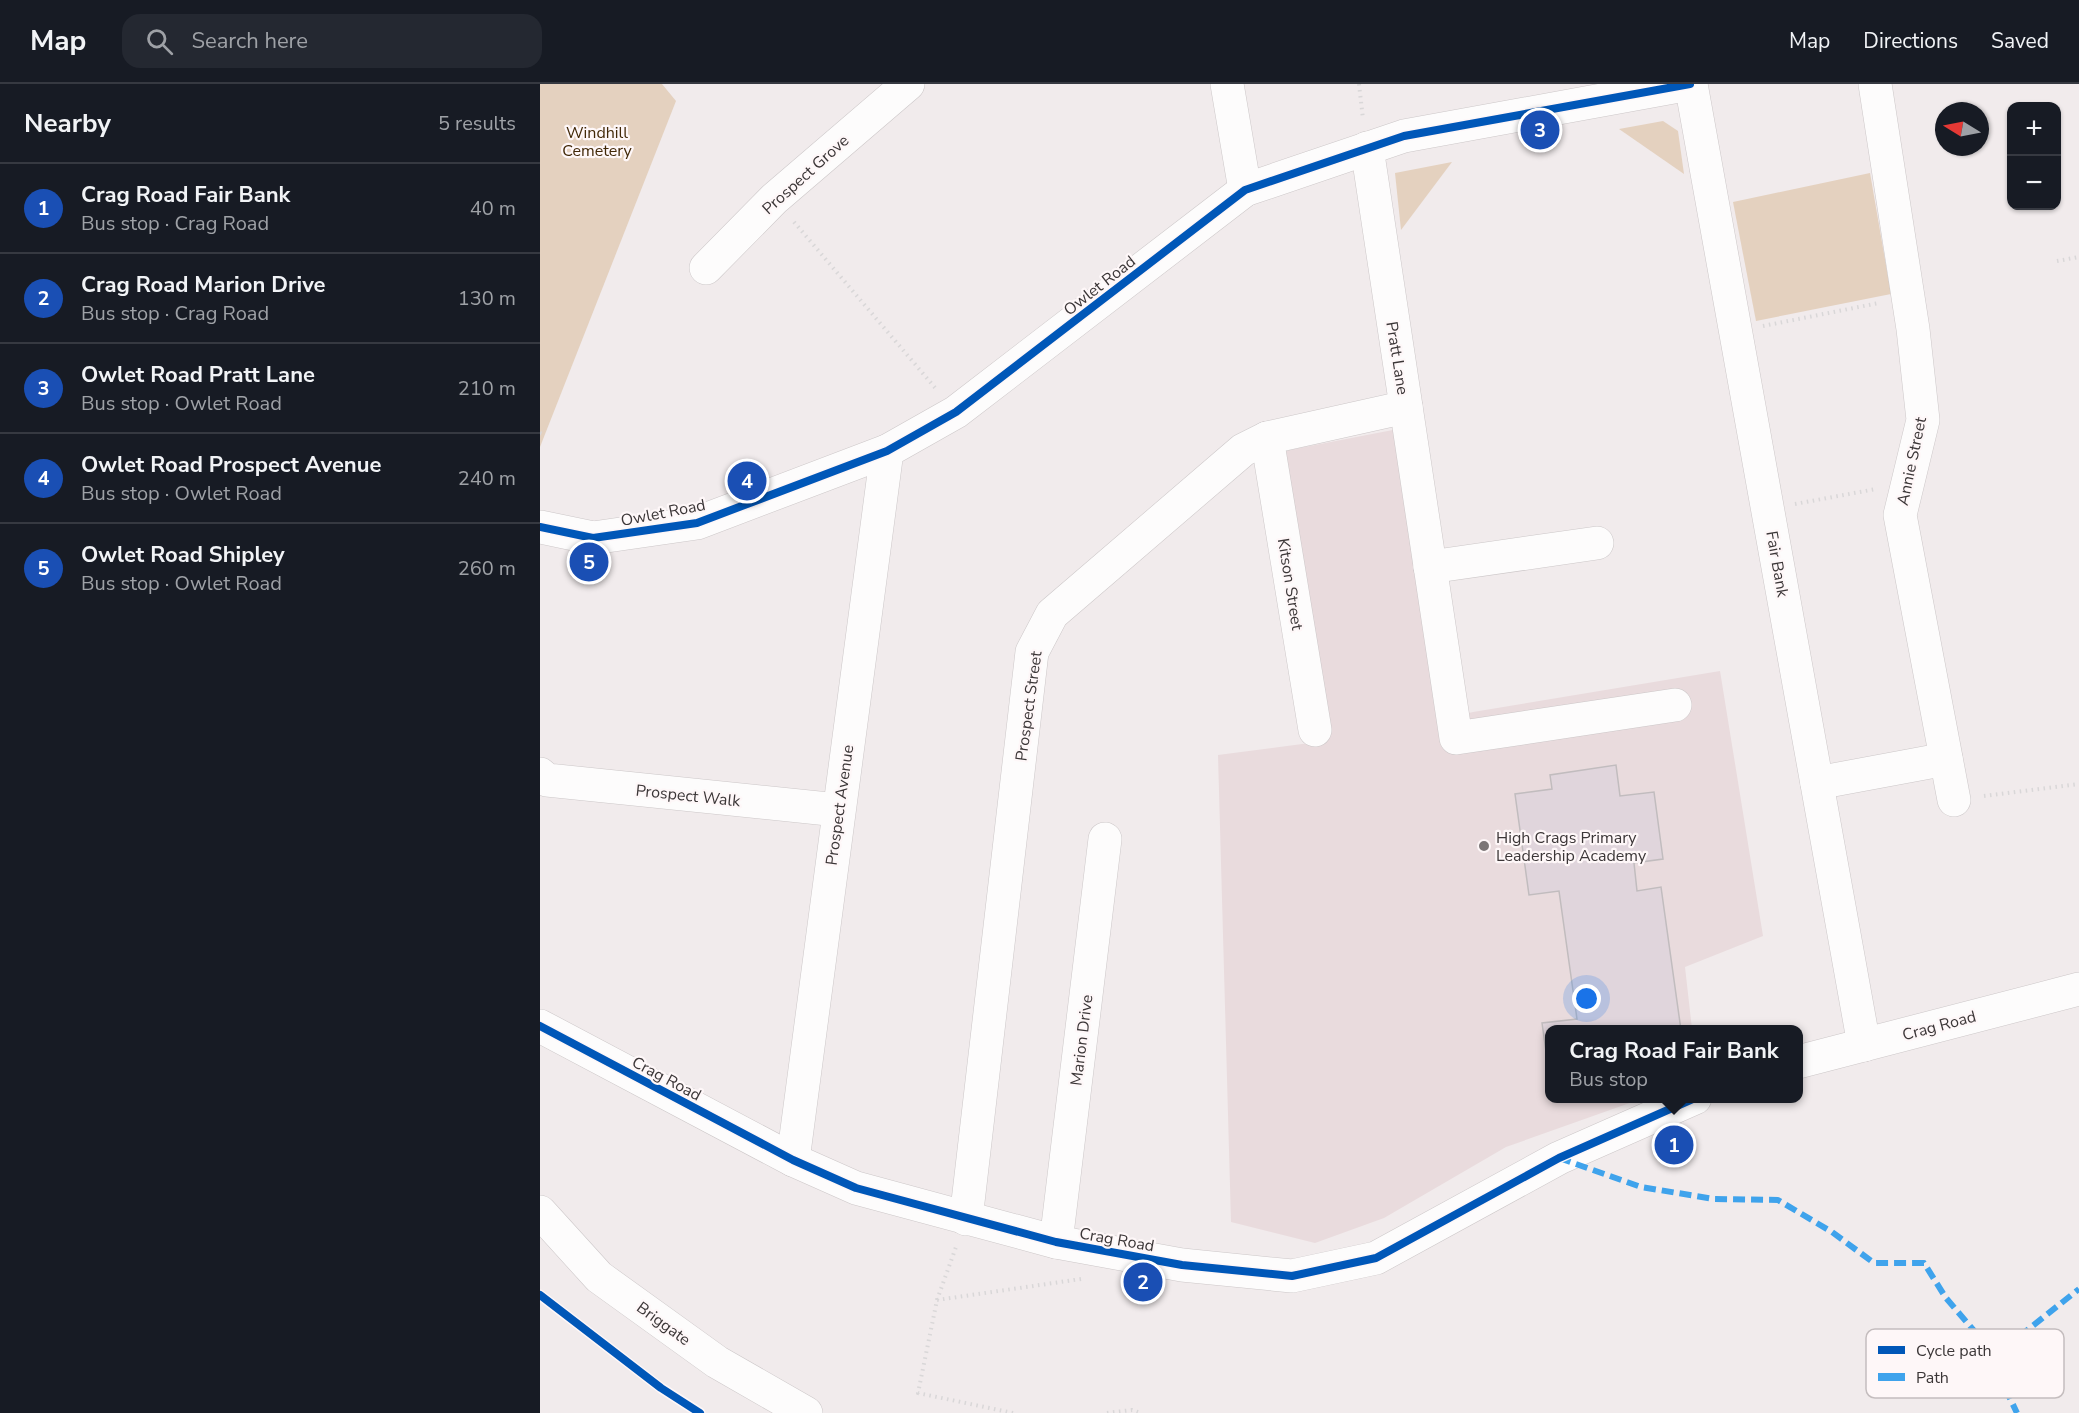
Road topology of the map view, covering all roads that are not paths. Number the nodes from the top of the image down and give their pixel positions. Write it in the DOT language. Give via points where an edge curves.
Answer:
graph roads {
  1 [pos="908,84"];
  2 [pos="1227,84"];
  3 [pos="1691,84"];
  4 [pos="1875,84"];
  5 [pos="1367,148"];
  6 [pos="1245,190"];
  7 [pos="706,268"];
  8 [pos="1406,407"];
  9 [pos="1267,438"];
  10 [pos="887,451"];
  11 [pos="540,527"];
  12 [pos="1597,543"];
  13 [pos="1430,567"];
  14 [pos="1675,705"];
  15 [pos="1315,730"];
  16 [pos="1946,759"];
  17 [pos="540,774"];
  18 [pos="1817,783"];
  19 [pos="1953,800"];
  20 [pos="838,810"];
  21 [pos="1105,838"];
  22 [pos="2079,989"];
  23 [pos="540,1026"];
  24 [pos="1864,1045"];
  25 [pos="1803,1061"];
  26 [pos="1684,1103"];
  27 [pos="793,1160"];
  28 [pos="540,1212"];
  29 [pos="966,1219"];
  30 [pos="1056,1242"];
  31 [pos="806,1413"];
  1 -- 7 [label="street, Prospect Grove" via="774,199"];
  2 -- 6 [label="street"];
  3 -- 5 [label="street, Owlet Road" via="1404,136"];
  3 -- 18 [label="street, Fair Bank"];
  4 -- 16 [label="street, Annie Street" via="1923,420 1900,515"];
  5 -- 6 [label="street, Owlet Road"];
  5 -- 8 [label="street, Pratt Lane"];
  6 -- 10 [label="street, Owlet Road" via="956,412"];
  8 -- 9 [label="street, Prospect Street"];
  8 -- 13 [label="street, Pratt Lane"];
  9 -- 15 [label="street, Kitson Street"];
  9 -- 29 [label="street, Prospect Street" via="1243,450 1052,614 1032,652"];
  10 -- 11 [label="street, Owlet Road" via="697,523 593,538"];
  10 -- 20 [label="street, Prospect Avenue"];
  12 -- 13 [label="street"];
  13 -- 14 [label="street, Pratt Lane" via="1456,738"];
  16 -- 18 [label="street"];
  16 -- 19 [label="street, Annie Street"];
  17 -- 20 [label="street, Prospect Walk" via="547,780"];
  18 -- 24 [label="street, Fair Bank"];
  20 -- 27 [label="street, Prospect Avenue"];
  21 -- 30 [label="street, Marion Drive"];
  22 -- 24 [label="street, Crag Road"];
  23 -- 27 [label="street, Crag Road"];
  24 -- 25 [label="street, Crag Road"];
  26 -- 30 [label="street, Crag Road" via="1559,1158 1376,1258 1292,1276 1182,1264"];
  27 -- 29 [label="street, Crag Road" via="856,1188"];
  28 -- 31 [label="street, Briggate" via="599,1277 717,1362"];
  29 -- 30 [label="street, Crag Road"];
}
